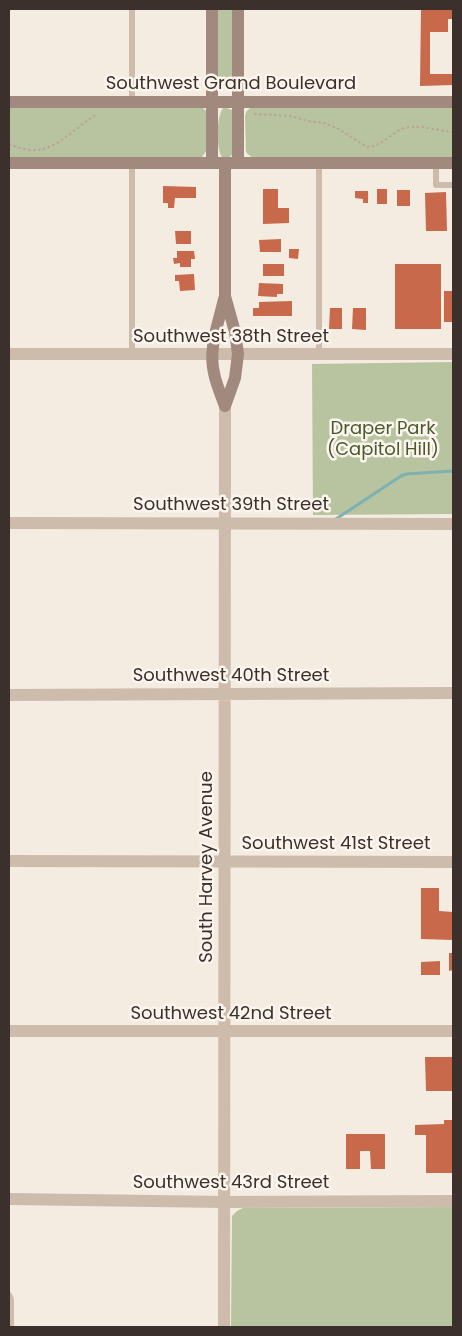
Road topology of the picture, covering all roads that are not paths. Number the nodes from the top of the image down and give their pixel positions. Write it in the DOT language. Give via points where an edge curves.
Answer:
graph roads {
  1 [pos="132,9"];
  2 [pos="212,9"];
  3 [pos="238,9"];
  4 [pos="9,102"];
  5 [pos="132,102"];
  6 [pos="212,102"];
  7 [pos="238,102"];
  8 [pos="453,102"];
  9 [pos="9,162"];
  10 [pos="132,163"];
  11 [pos="225,163"];
  12 [pos="319,163"];
  13 [pos="436,163"];
  14 [pos="453,163"];
  15 [pos="453,185"];
  16 [pos="225,296"];
  17 [pos="9,354"];
  18 [pos="132,354"];
  19 [pos="213,354"];
  20 [pos="238,354"];
  21 [pos="319,354"];
  22 [pos="453,354"];
  23 [pos="226,406"];
  24 [pos="225,522"];
  25 [pos="9,523"];
  26 [pos="453,524"];
  27 [pos="9,694"];
  28 [pos="224,694"];
  29 [pos="453,694"];
  30 [pos="9,861"];
  31 [pos="225,862"];
  32 [pos="453,862"];
  33 [pos="9,1031"];
  34 [pos="225,1031"];
  35 [pos="453,1031"];
  36 [pos="9,1199"];
  37 [pos="453,1201"];
  38 [pos="224,1202"];
  39 [pos="9,1295"];
  40 [pos="11,1327"];
  41 [pos="224,1327"];
  1 -- 5 [label="lane"];
  2 -- 6 [label="street, South Harvey Avenue"];
  3 -- 7 [label="street, South Harvey Avenue"];
  4 -- 5 [label="street, Southwest Grand Boulevard"];
  5 -- 6 [label="street, Southwest Grand Boulevard"];
  6 -- 7 [label="street, Southwest Grand Boulevard"];
  6 -- 11 [label="street, South Harvey Avenue"];
  7 -- 8 [label="street, Southwest Grand Boulevard"];
  7 -- 11 [label="street, South Harvey Avenue"];
  9 -- 10 [label="street"];
  10 -- 11 [label="street"];
  10 -- 18 [label="lane"];
  11 -- 12 [label="street"];
  11 -- 16 [label="street, South Harvey Avenue"];
  12 -- 13 [label="street"];
  12 -- 21 [label="lane"];
  13 -- 14 [label="street"];
  13 -- 15 [label="lane" via="436,185"];
  16 -- 19 [label="street, South Harvey Avenue"];
  16 -- 20 [label="street, South Harvey Avenue"];
  17 -- 18 [label="street, Southwest 38th Street"];
  18 -- 19 [label="street, Southwest 38th Street"];
  19 -- 20 [label="street, Southwest 38th Street"];
  19 -- 23 [label="street, South Harvey Avenue" via="214,372"];
  20 -- 21 [label="street, Southwest 38th Street"];
  20 -- 23 [label="street, South Harvey Avenue"];
  21 -- 22 [label="street, Southwest 38th Street"];
  23 -- 24 [label="street, South Harvey Avenue"];
  24 -- 25 [label="street, Southwest 39th Street"];
  24 -- 26 [label="street, Southwest 39th Street"];
  24 -- 28 [label="street, South Harvey Avenue"];
  27 -- 28 [label="street, Southwest 40th Street"];
  28 -- 29 [label="street, Southwest 40th Street"];
  28 -- 31 [label="street, South Harvey Avenue"];
  30 -- 31 [label="street, Southwest 41st Street"];
  31 -- 32 [label="street, Southwest 41st Street"];
  31 -- 34 [label="street, South Harvey Avenue"];
  33 -- 34 [label="street, Southwest 42nd Street"];
  34 -- 35 [label="street, Southwest 42nd Street"];
  34 -- 38 [label="street, South Harvey Avenue"];
  36 -- 38 [label="street, Southwest 43rd Street"];
  37 -- 38 [label="street, Southwest 43rd Street"];
  38 -- 41 [label="street, South Harvey Avenue"];
  39 -- 40 [label="lane"];
}
